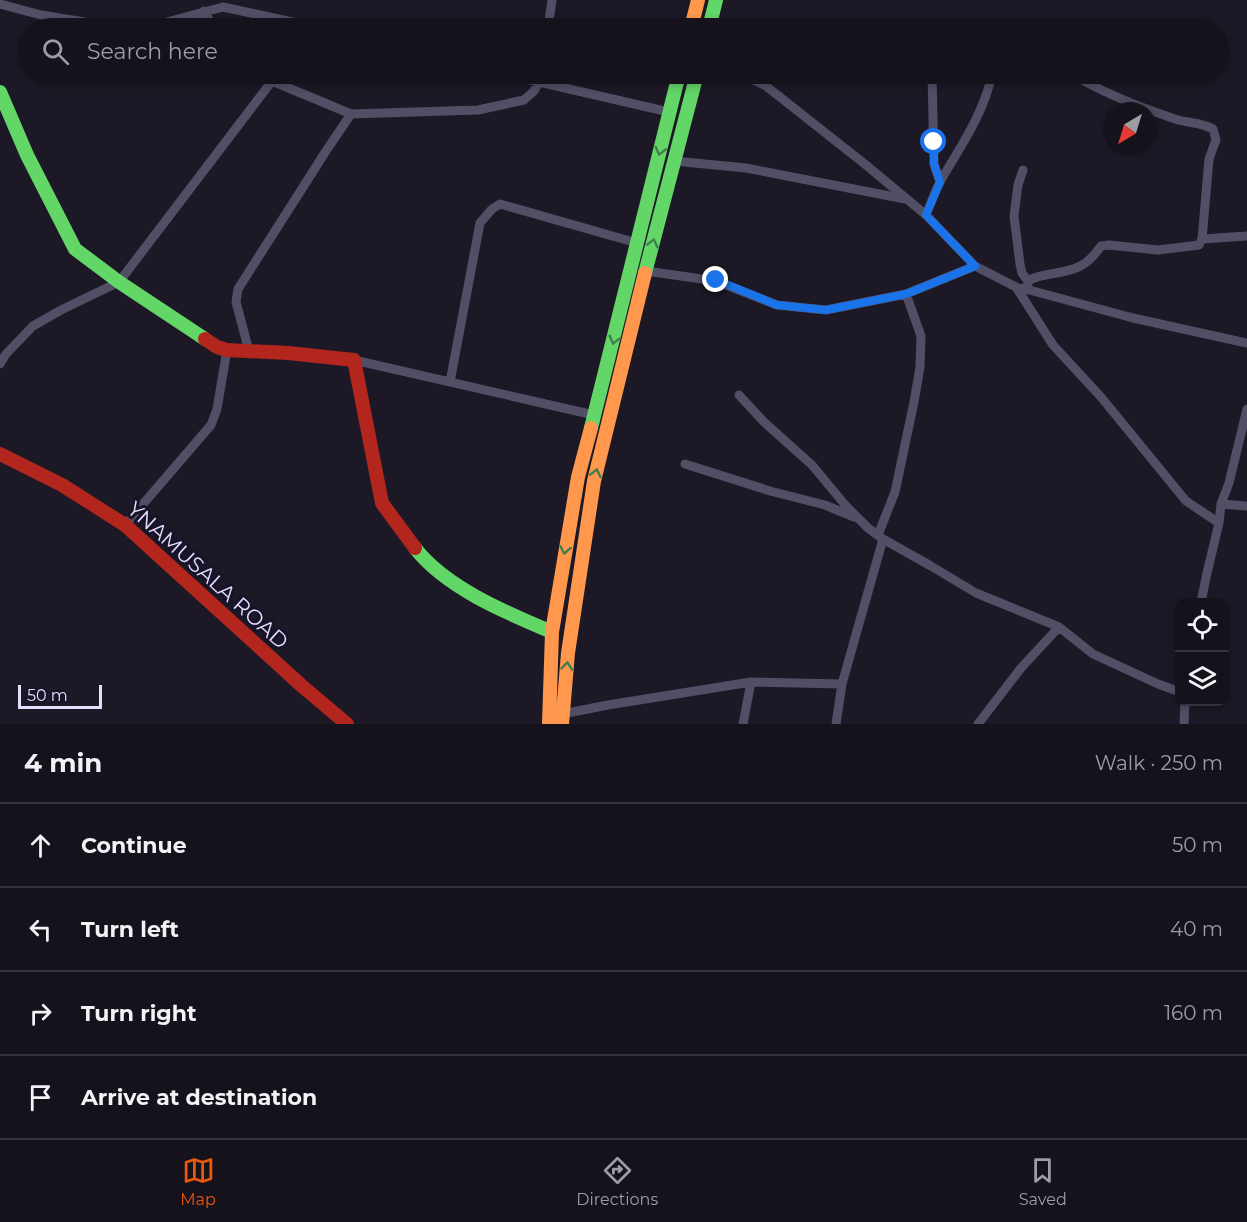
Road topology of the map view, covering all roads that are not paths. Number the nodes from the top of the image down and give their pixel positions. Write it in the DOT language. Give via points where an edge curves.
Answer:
graph roads {
  1 [pos="552,0"];
  2 [pos="698,0"];
  3 [pos="716,0"];
  4 [pos="223,3"];
  5 [pos="0,4"];
  6 [pos="204,11"];
  7 [pos="60,18"];
  8 [pos="179,18"];
  9 [pos="208,18"];
  10 [pos="281,18"];
  11 [pos="549,18"];
  12 [pos="694,18"];
  13 [pos="712,18"];
  14 [pos="271,84"];
  15 [pos="280,84"];
  16 [pos="537,84"];
  17 [pos="563,84"];
  18 [pos="676,84"];
  19 [pos="695,84"];
  20 [pos="762,84"];
  21 [pos="932,84"];
  22 [pos="989,84"];
  23 [pos="1090,84"];
  24 [pos="0,92"];
  25 [pos="669,112"];
  26 [pos="351,114"];
  27 [pos="674,161"];
  28 [pos="1023,170"];
  29 [pos="940,182"];
  30 [pos="906,200"];
  31 [pos="926,215"];
  32 [pos="1247,236"];
  33 [pos="1202,239"];
  34 [pos="637,243"];
  35 [pos="975,266"];
  36 [pos="646,271"];
  37 [pos="119,282"];
  38 [pos="1028,286"];
  39 [pos="1016,287"];
  40 [pos="906,294"];
  41 [pos="1247,343"];
  42 [pos="227,350"];
  43 [pos="249,351"];
  44 [pos="354,360"];
  45 [pos="0,364"];
  46 [pos="450,382"];
  47 [pos="739,395"];
  48 [pos="1247,409"];
  49 [pos="594,415"];
  50 [pos="0,454"];
  51 [pos="685,464"];
  52 [pos="1221,504"];
  53 [pos="1247,506"];
  54 [pos="859,519"];
  55 [pos="1219,524"];
  56 [pos="125,525"];
  57 [pos="880,537"];
  58 [pos="1202,598"];
  59 [pos="1059,627"];
  60 [pos="552,632"];
  61 [pos="751,682"];
  62 [pos="842,684"];
  63 [pos="1175,690"];
  64 [pos="1185,706"];
  65 [pos="562,719"];
  66 [pos="347,724"];
  67 [pos="549,724"];
  68 [pos="743,724"];
  69 [pos="836,724"];
  70 [pos="978,724"];
  71 [pos="1184,724"];
  1 -- 11 [label="street"];
  2 -- 12 [label="street"];
  3 -- 13 [label="street"];
  4 -- 6 [label="street"];
  4 -- 10 [label="street"];
  5 -- 7 [label="street"];
  6 -- 8 [label="street"];
  6 -- 9 [label="street"];
  14 -- 37 [label="street"];
  15 -- 26 [label="street"];
  16 -- 26 [label="street" via="524,100 478,110"];
  17 -- 25 [label="street"];
  18 -- 25 [label="street"];
  19 -- 27 [label="street"];
  20 -- 30 [label="street"];
  21 -- 29 [label="street" via="934,164"];
  22 -- 29 [label="street" via="981,110"];
  23 -- 33 [label="street" via="1138,106 1214,129 1216,141 1209,159"];
  24 -- 37 [label="street" via="75,249"];
  25 -- 34 [label="street, one-way"];
  26 -- 43 [label="street" via="238,289 236,302"];
  27 -- 30 [label="street" via="746,168"];
  36 -- 27 [label="street, one-way"];
  28 -- 38 [label="street" via="1014,216 1020,264"];
  29 -- 31 [label="street"];
  30 -- 31 [label="street"];
  31 -- 35 [label="street"];
  32 -- 33 [label="street"];
  33 -- 38 [label="street" via="1199,245 1158,249 1101,246 1086,264 1074,271 1034,277"];
  34 -- 46 [label="street" via="500,204 492,209 480,223"];
  34 -- 49 [label="street, one-way"];
  35 -- 39 [label="street"];
  35 -- 40 [label="street"];
  36 -- 40 [label="street" via="716,280 777,305 826,310"];
  65 -- 36 [label="street, one-way" via="594,481"];
  37 -- 42 [label="street"];
  37 -- 45 [label="street" via="33,326"];
  38 -- 39 [label="street"];
  38 -- 41 [label="street" via="1133,318"];
  39 -- 55 [label="street" via="1053,345 1186,501"];
  40 -- 57 [label="street" via="921,336 920,368 895,492"];
  42 -- 43 [label="street"];
  42 -- 56 [label="street" via="211,425"];
  43 -- 44 [label="street"];
  44 -- 46 [label="street"];
  44 -- 60 [label="street" via="382,503 420,554 449,580 499,610"];
  46 -- 49 [label="street"];
  47 -- 54 [label="street" via="812,465"];
  48 -- 52 [label="street"];
  49 -- 60 [label="street, one-way" via="578,477"];
  50 -- 56 [label="street, YNAMUSALA ROAD" via="62,485"];
  51 -- 54 [label="street" via="825,505"];
  52 -- 53 [label="street"];
  52 -- 55 [label="street"];
  54 -- 57 [label="street"];
  55 -- 58 [label="street"];
  56 -- 66 [label="street, YNAMUSALA ROAD"];
  57 -- 59 [label="street" via="976,593"];
  57 -- 62 [label="street"];
  59 -- 63 [label="street" via="1093,654"];
  59 -- 70 [label="street"];
  60 -- 67 [label="street"];
  61 -- 62 [label="street"];
  61 -- 65 [label="street" via="608,705"];
  61 -- 68 [label="street"];
  62 -- 69 [label="street"];
  64 -- 71 [label="street"];
}
